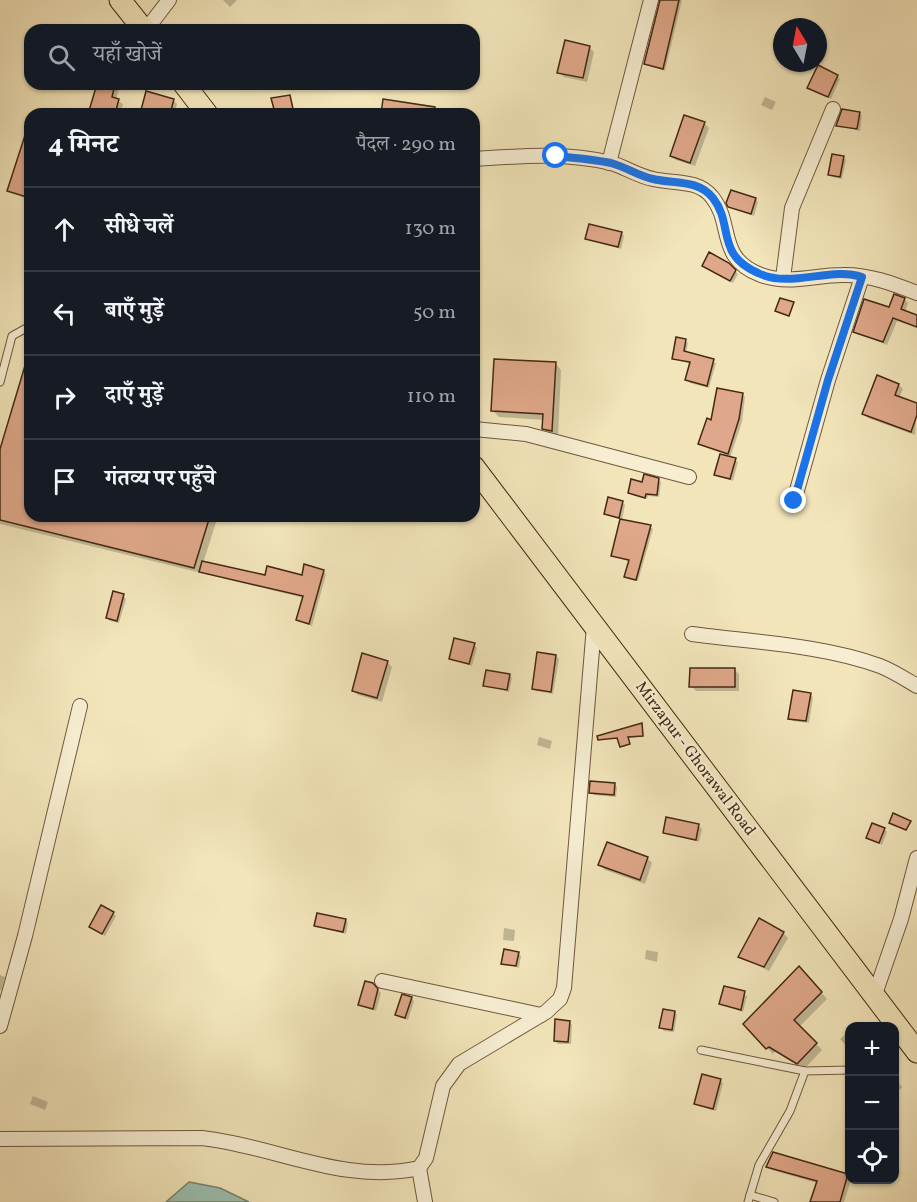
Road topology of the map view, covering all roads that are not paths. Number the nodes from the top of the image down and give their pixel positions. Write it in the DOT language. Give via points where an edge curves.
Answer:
graph roads {
  1 [pos="120,0"];
  2 [pos="169,0"];
  3 [pos="651,0"];
  4 [pos="140,24"];
  5 [pos="150,24"];
  6 [pos="189,90"];
  7 [pos="202,108"];
  8 [pos="833,109"];
  9 [pos="480,159"];
  10 [pos="609,163"];
  11 [pos="862,277"];
  12 [pos="783,278"];
  13 [pos="917,293"];
  14 [pos="24,329"];
  15 [pos="0,382"];
  16 [pos="480,430"];
  17 [pos="480,475"];
  18 [pos="689,477"];
  19 [pos="794,501"];
  20 [pos="594,626"];
  21 [pos="692,634"];
  22 [pos="917,686"];
  23 [pos="80,706"];
  24 [pos="917,858"];
  25 [pos="382,981"];
  26 [pos="874,997"];
  27 [pos="541,1015"];
  28 [pos="891,1022"];
  29 [pos="0,1026"];
  30 [pos="899,1033"];
  31 [pos="701,1050"];
  32 [pos="917,1052"];
  33 [pos="805,1071"];
  34 [pos="845,1071"];
  35 [pos="0,1139"];
  36 [pos="419,1168"];
  37 [pos="749,1199"];
  38 [pos="425,1202"];
  39 [pos="774,1202"];
  1 -- 4 [label="main road"];
  2 -- 5 [label="street"];
  3 -- 10 [label="street"];
  6 -- 7 [label="main road"];
  8 -- 12 [label="street" via="792,208"];
  9 -- 10 [label="street" via="556,156"];
  10 -- 12 [label="street" via="654,180 703,188 719,210 726,238 738,260 760,275"];
  11 -- 12 [label="street" via="842,274 806,280"];
  11 -- 13 [label="street"];
  11 -- 19 [label="street"];
  14 -- 15 [label="lane" via="12,336"];
  16 -- 18 [label="street" via="526,434"];
  17 -- 20 [label="main road, Mirzapur - Ghorawal Road"];
  20 -- 26 [label="main road, Mirzapur - Ghorawal Road"];
  20 -- 27 [label="street" via="564,988 554,1006"];
  21 -- 22 [label="street" via="861,660"];
  23 -- 29 [label="street"];
  24 -- 26 [label="street"];
  25 -- 27 [label="street"];
  26 -- 28 [label="main road, Mirzapur - Ghorawal Road"];
  27 -- 36 [label="street" via="459,1064 448,1076 426,1158"];
  30 -- 32 [label="main road, Mirzapur - Ghorawal Road"];
  31 -- 33 [label="lane"];
  33 -- 34 [label="lane"];
  33 -- 37 [label="lane" via="787,1117 759,1165"];
  35 -- 36 [label="street" via="202,1138 234,1142 339,1170 398,1173"];
  36 -- 38 [label="street"];
  37 -- 39 [label="lane"];
}
